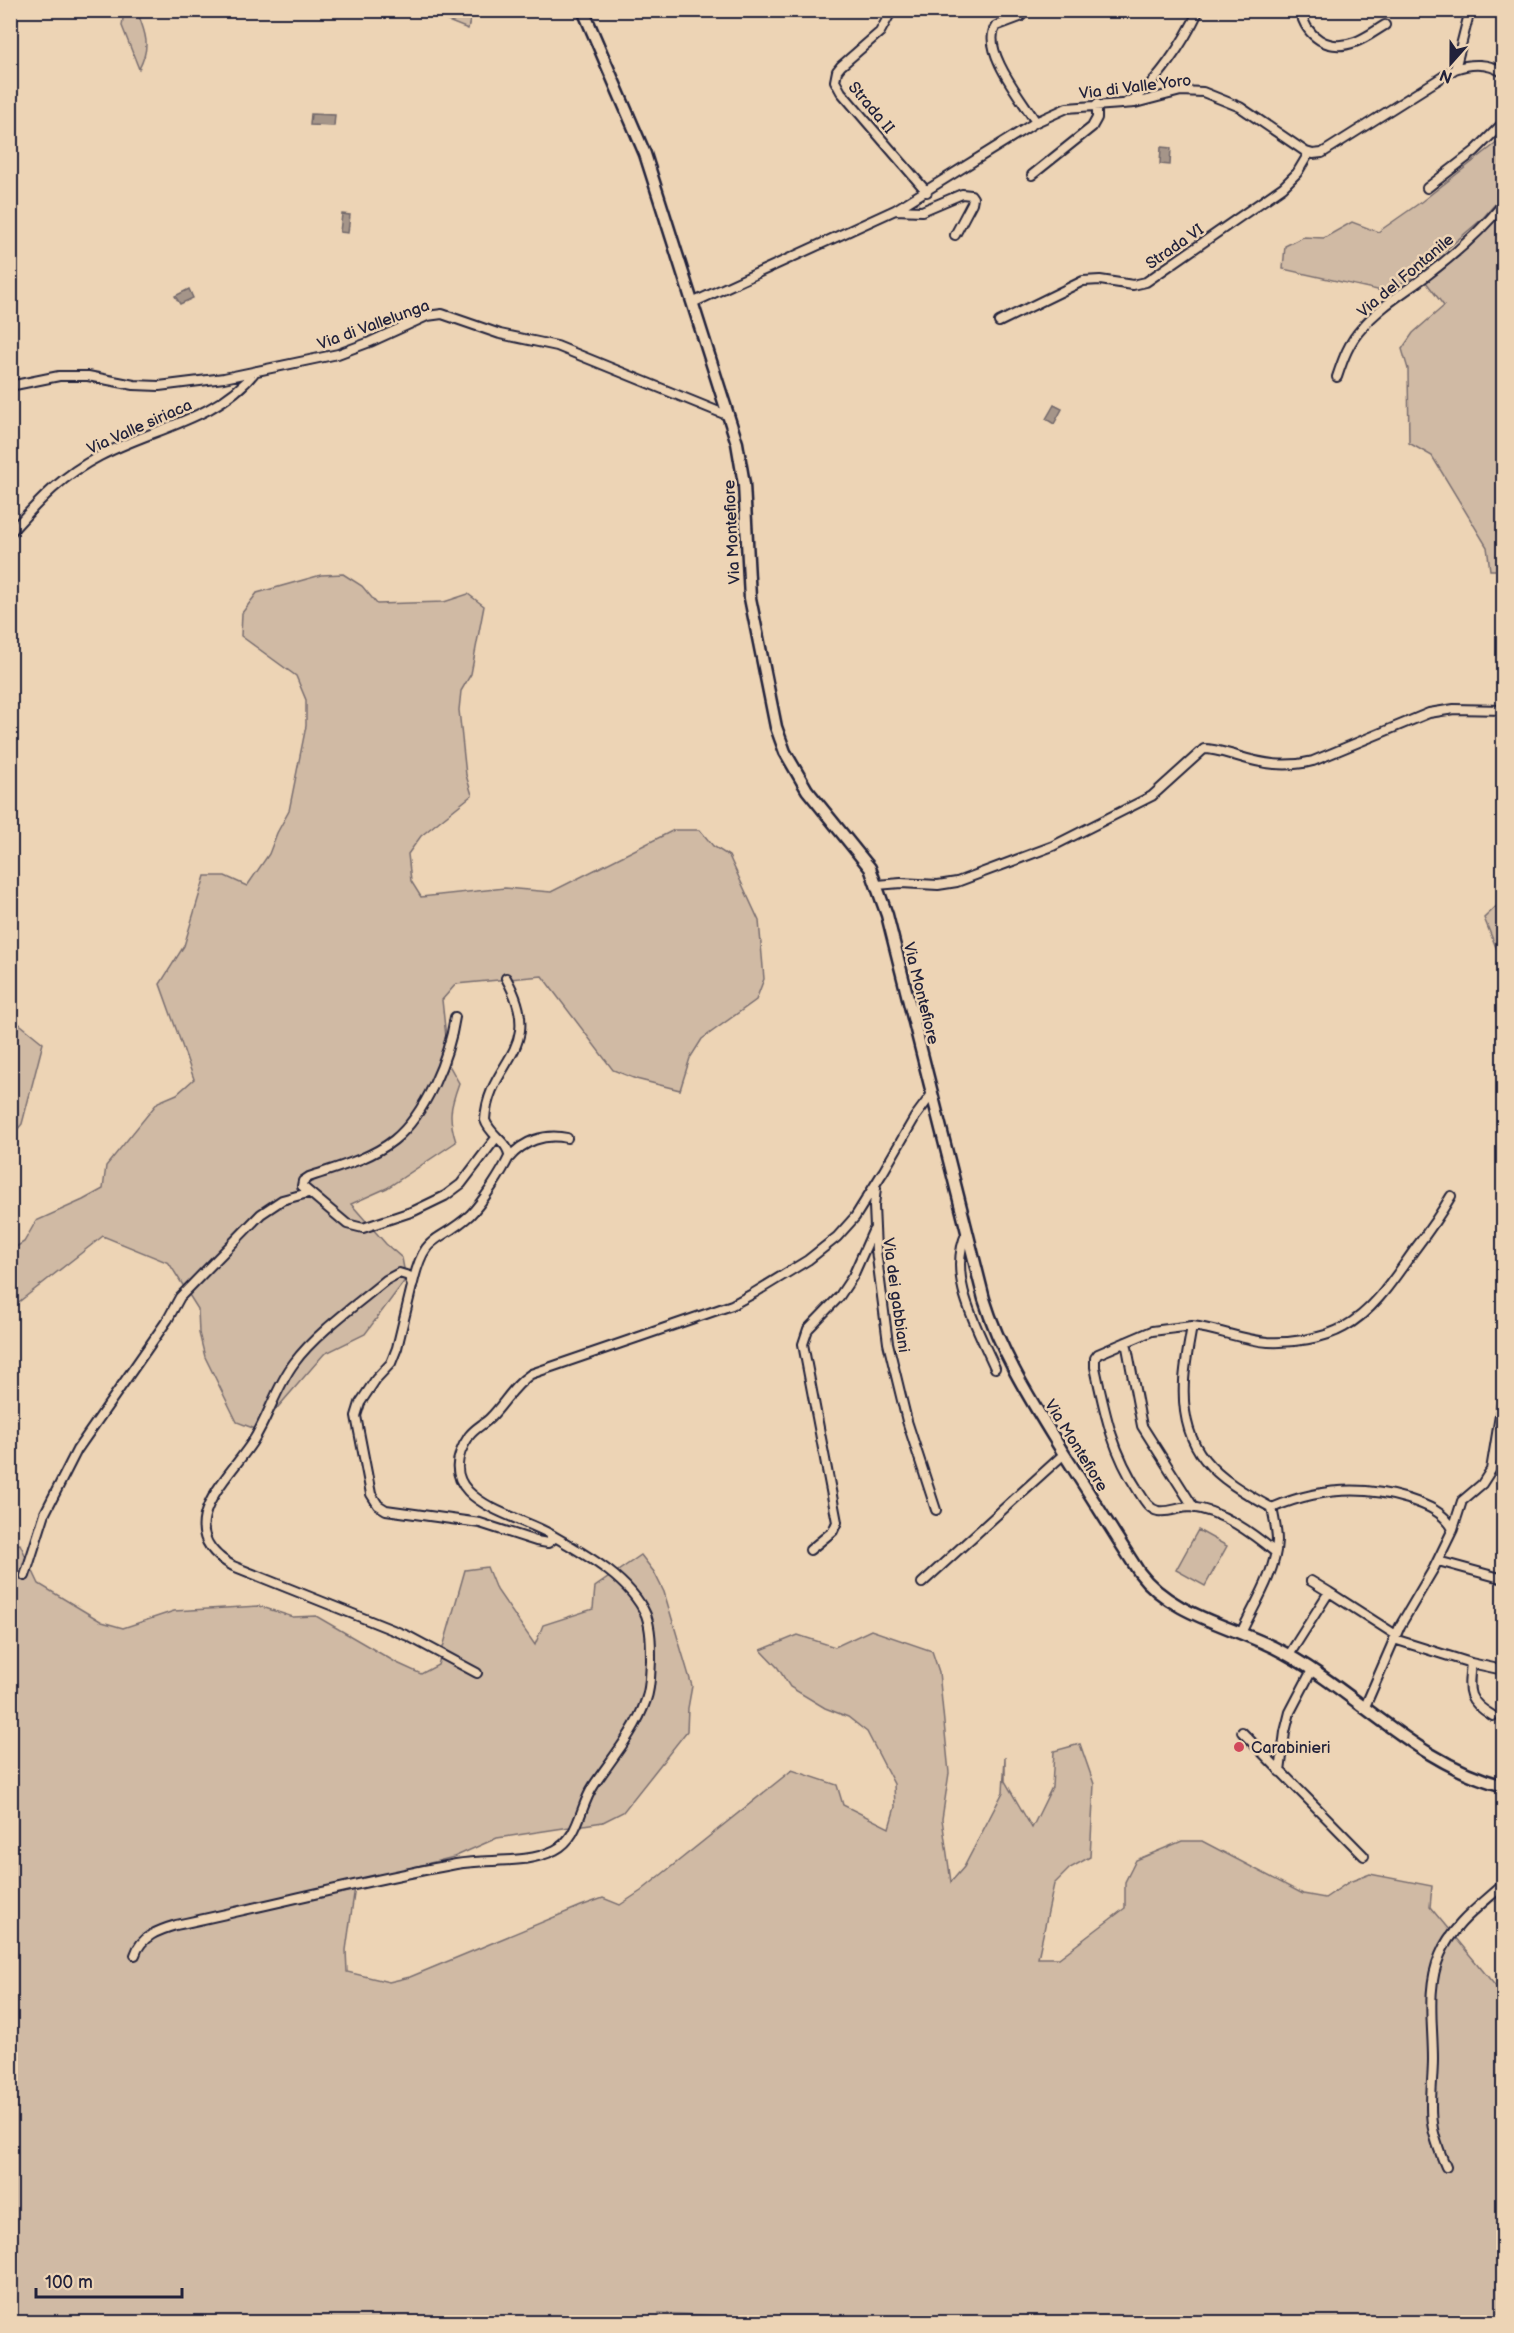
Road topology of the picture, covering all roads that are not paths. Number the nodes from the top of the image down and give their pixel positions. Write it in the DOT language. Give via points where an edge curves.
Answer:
graph roads {
  1 [pos="583,10"];
  2 [pos="892,10"];
  3 [pos="1026,10"];
  4 [pos="1199,10"];
  5 [pos="1300,10"];
  6 [pos="1470,10"];
  7 [pos="1385,25"];
  8 [pos="1455,69"];
  9 [pos="1503,73"];
  10 [pos="1122,104"];
  11 [pos="1097,105"];
  12 [pos="1036,122"];
  13 [pos="1503,122"];
  14 [pos="1309,153"];
  15 [pos="1032,175"];
  16 [pos="1427,188"];
  17 [pos="927,192"];
  18 [pos="1503,203"];
  19 [pos="896,210"];
  20 [pos="955,235"];
  21 [pos="692,303"];
  22 [pos="999,322"];
  23 [pos="255,372"];
  24 [pos="1337,377"];
  25 [pos="10,386"];
  26 [pos="730,416"];
  27 [pos="10,533"];
  28 [pos="1503,710"];
  29 [pos="877,885"];
  30 [pos="506,978"];
  31 [pos="455,1017"];
  32 [pos="932,1094"];
  33 [pos="496,1138"];
  34 [pos="567,1138"];
  35 [pos="508,1160"];
  36 [pos="883,1172"];
  37 [pos="308,1193"];
  38 [pos="1451,1196"];
  39 [pos="875,1227"];
  40 [pos="967,1232"];
  41 [pos="410,1296"];
  42 [pos="1192,1326"];
  43 [pos="1126,1342"];
  44 [pos="995,1368"];
  45 [pos="1503,1391"];
  46 [pos="1064,1454"];
  47 [pos="1194,1508"];
  48 [pos="1272,1508"];
  49 [pos="936,1510"];
  50 [pos="1454,1529"];
  51 [pos="550,1534"];
  52 [pos="810,1550"];
  53 [pos="1275,1552"];
  54 [pos="1438,1561"];
  55 [pos="25,1576"];
  56 [pos="1503,1579"];
  57 [pos="1311,1581"];
  58 [pos="922,1583"];
  59 [pos="1329,1592"];
  60 [pos="1241,1632"];
  61 [pos="1395,1637"];
  62 [pos="1289,1655"];
  63 [pos="1471,1663"];
  64 [pos="1312,1670"];
  65 [pos="1503,1670"];
  66 [pos="477,1673"];
  67 [pos="1364,1709"];
  68 [pos="1493,1716"];
  69 [pos="1242,1732"];
  70 [pos="1280,1772"];
  71 [pos="1503,1786"];
  72 [pos="1364,1856"];
  73 [pos="1503,1884"];
  74 [pos="135,1955"];
  75 [pos="1446,2167"];
  1 -- 21 [label="main road, Via Montefiore" via="645,154"];
  2 -- 17 [label="street, Strada II" via="880,32 837,71 835,81"];
  3 -- 12 [label="street" via="1020,17 996,26 992,42 1002,67"];
  4 -- 10 [label="street" via="1155,80"];
  5 -- 7 [label="street" via="1310,33 1333,44 1355,42"];
  6 -- 8 [label="street"];
  8 -- 9 [label="street" via="1478,64"];
  8 -- 14 [label="street" via="1330,150"];
  10 -- 11 [label="street, Via di Valle Yoro"];
  10 -- 14 [label="street, Via di Valle Yoro" via="1181,91 1203,92 1240,107"];
  11 -- 12 [label="street, Via di Valle Yoro" via="1064,109"];
  11 -- 15 [label="street" via="1092,128"];
  12 -- 17 [label="street, Via di Valle Yoro"];
  13 -- 16 [label="street" via="1475,151"];
  14 -- 22 [label="street, Strada VI" via="1297,174 1283,187 1146,282 1133,285 1083,281"];
  17 -- 19 [label="street, Via di Valle Yoro"];
  18 -- 24 [label="street, Via del Fontanile" via="1449,257 1362,327 1349,346"];
  19 -- 20 [label="street" via="922,212 962,194 971,195 972,203"];
  19 -- 21 [label="street, Via di Valle Yoro"];
  21 -- 26 [label="main road, Via Montefiore"];
  23 -- 25 [label="street, Via di Vallelunga" via="165,386 69,376"];
  23 -- 26 [label="street, Via di Vallelunga" via="338,354 414,321 442,314 500,334 557,346"];
  23 -- 27 [label="street, Via Valle siriaca" via="238,391 210,408 78,469 40,498"];
  26 -- 29 [label="main road, Via Montefiore" via="744,484 750,598 776,727 798,776 863,858"];
  28 -- 29 [label="street" via="1429,713 1298,764 1266,764 1204,749 1146,800 1035,853 957,882"];
  29 -- 32 [label="main road, Via Montefiore"];
  30 -- 33 [label="street" via="516,998 521,1022 518,1043 485,1115 486,1125"];
  31 -- 37 [label="street" via="446,1058 403,1131 364,1158 305,1179 302,1186"];
  32 -- 36 [label="street, Via dei gabbiani"];
  32 -- 40 [label="main road, Via Montefiore"];
  33 -- 35 [label="street" via="509,1150"];
  33 -- 37 [label="street" via="466,1178 445,1196 366,1227 347,1224"];
  34 -- 35 [label="street" via="553,1136 532,1141"];
  35 -- 41 [label="street" via="470,1214 424,1249"];
  36 -- 39 [label="street, Via dei gabbiani" via="874,1198"];
  36 -- 51 [label="street" via="861,1209 837,1237 754,1293 732,1305 538,1371 515,1386 490,1418 471,1434 459,1458 459,1473 471,1494 489,1508"];
  37 -- 55 [label="street" via="282,1200 261,1214 180,1298 77,1450 41,1523"];
  38 -- 42 [label="street" via="1395,1278 1369,1307 1341,1329 1307,1339 1271,1342"];
  39 -- 49 [label="street, Via dei gabbiani" via="891,1355 907,1421"];
  39 -- 52 [label="street" via="853,1276 808,1329 804,1340 805,1365 837,1519 833,1531"];
  40 -- 44 [label="street" via="959,1254 960,1277"];
  40 -- 46 [label="main road, Via Montefiore" via="997,1338"];
  41 -- 51 [label="street" via="391,1363 360,1403 356,1416 373,1497 386,1510 480,1523 541,1543 550,1542"];
  41 -- 66 [label="street" via="410,1278 401,1273 391,1276 301,1354 254,1440 210,1500 203,1527 217,1553 233,1566 408,1636"];
  42 -- 43 [label="street" via="1155,1329"];
  42 -- 48 [label="street" via="1184,1382 1186,1424 1191,1439 1222,1477"];
  43 -- 47 [label="street" via="1142,1426"];
  43 -- 47 [label="street" via="1102,1351 1095,1361 1119,1458 1153,1509 1161,1512"];
  45 -- 50 [label="street" via="1491,1470 1462,1501"];
  46 -- 58 [label="street"];
  46 -- 60 [label="main road, Via Montefiore" via="1150,1586 1177,1605"];
  47 -- 53 [label="street" via="1229,1521"];
  48 -- 50 [label="street" via="1320,1493 1374,1491 1430,1508 1443,1515"];
  48 -- 53 [label="street"];
  50 -- 54 [label="street"];
  51 -- 74 [label="street" via="604,1567 624,1586 643,1610 651,1641 646,1700 631,1732 590,1792 566,1842 535,1856 456,1864 176,1925 150,1935"];
  53 -- 60 [label="street"];
  54 -- 56 [label="street"];
  54 -- 61 [label="street"];
  57 -- 59 [label="street"];
  59 -- 61 [label="street"];
  59 -- 62 [label="street"];
  60 -- 62 [label="main road, Via Montefiore"];
  61 -- 63 [label="street"];
  61 -- 67 [label="street"];
  62 -- 64 [label="main road, Via Montefiore"];
  63 -- 65 [label="street"];
  63 -- 68 [label="street" via="1471,1699"];
  64 -- 67 [label="main road, Via Montefiore"];
  64 -- 70 [label="street" via="1290,1712"];
  67 -- 71 [label="main road, Via Montefiore" via="1442,1762"];
  69 -- 70 [label="street"];
  70 -- 72 [label="street"];
  73 -- 75 [label="street" via="1477,1906 1449,1940 1434,1975 1432,2123"];
}
